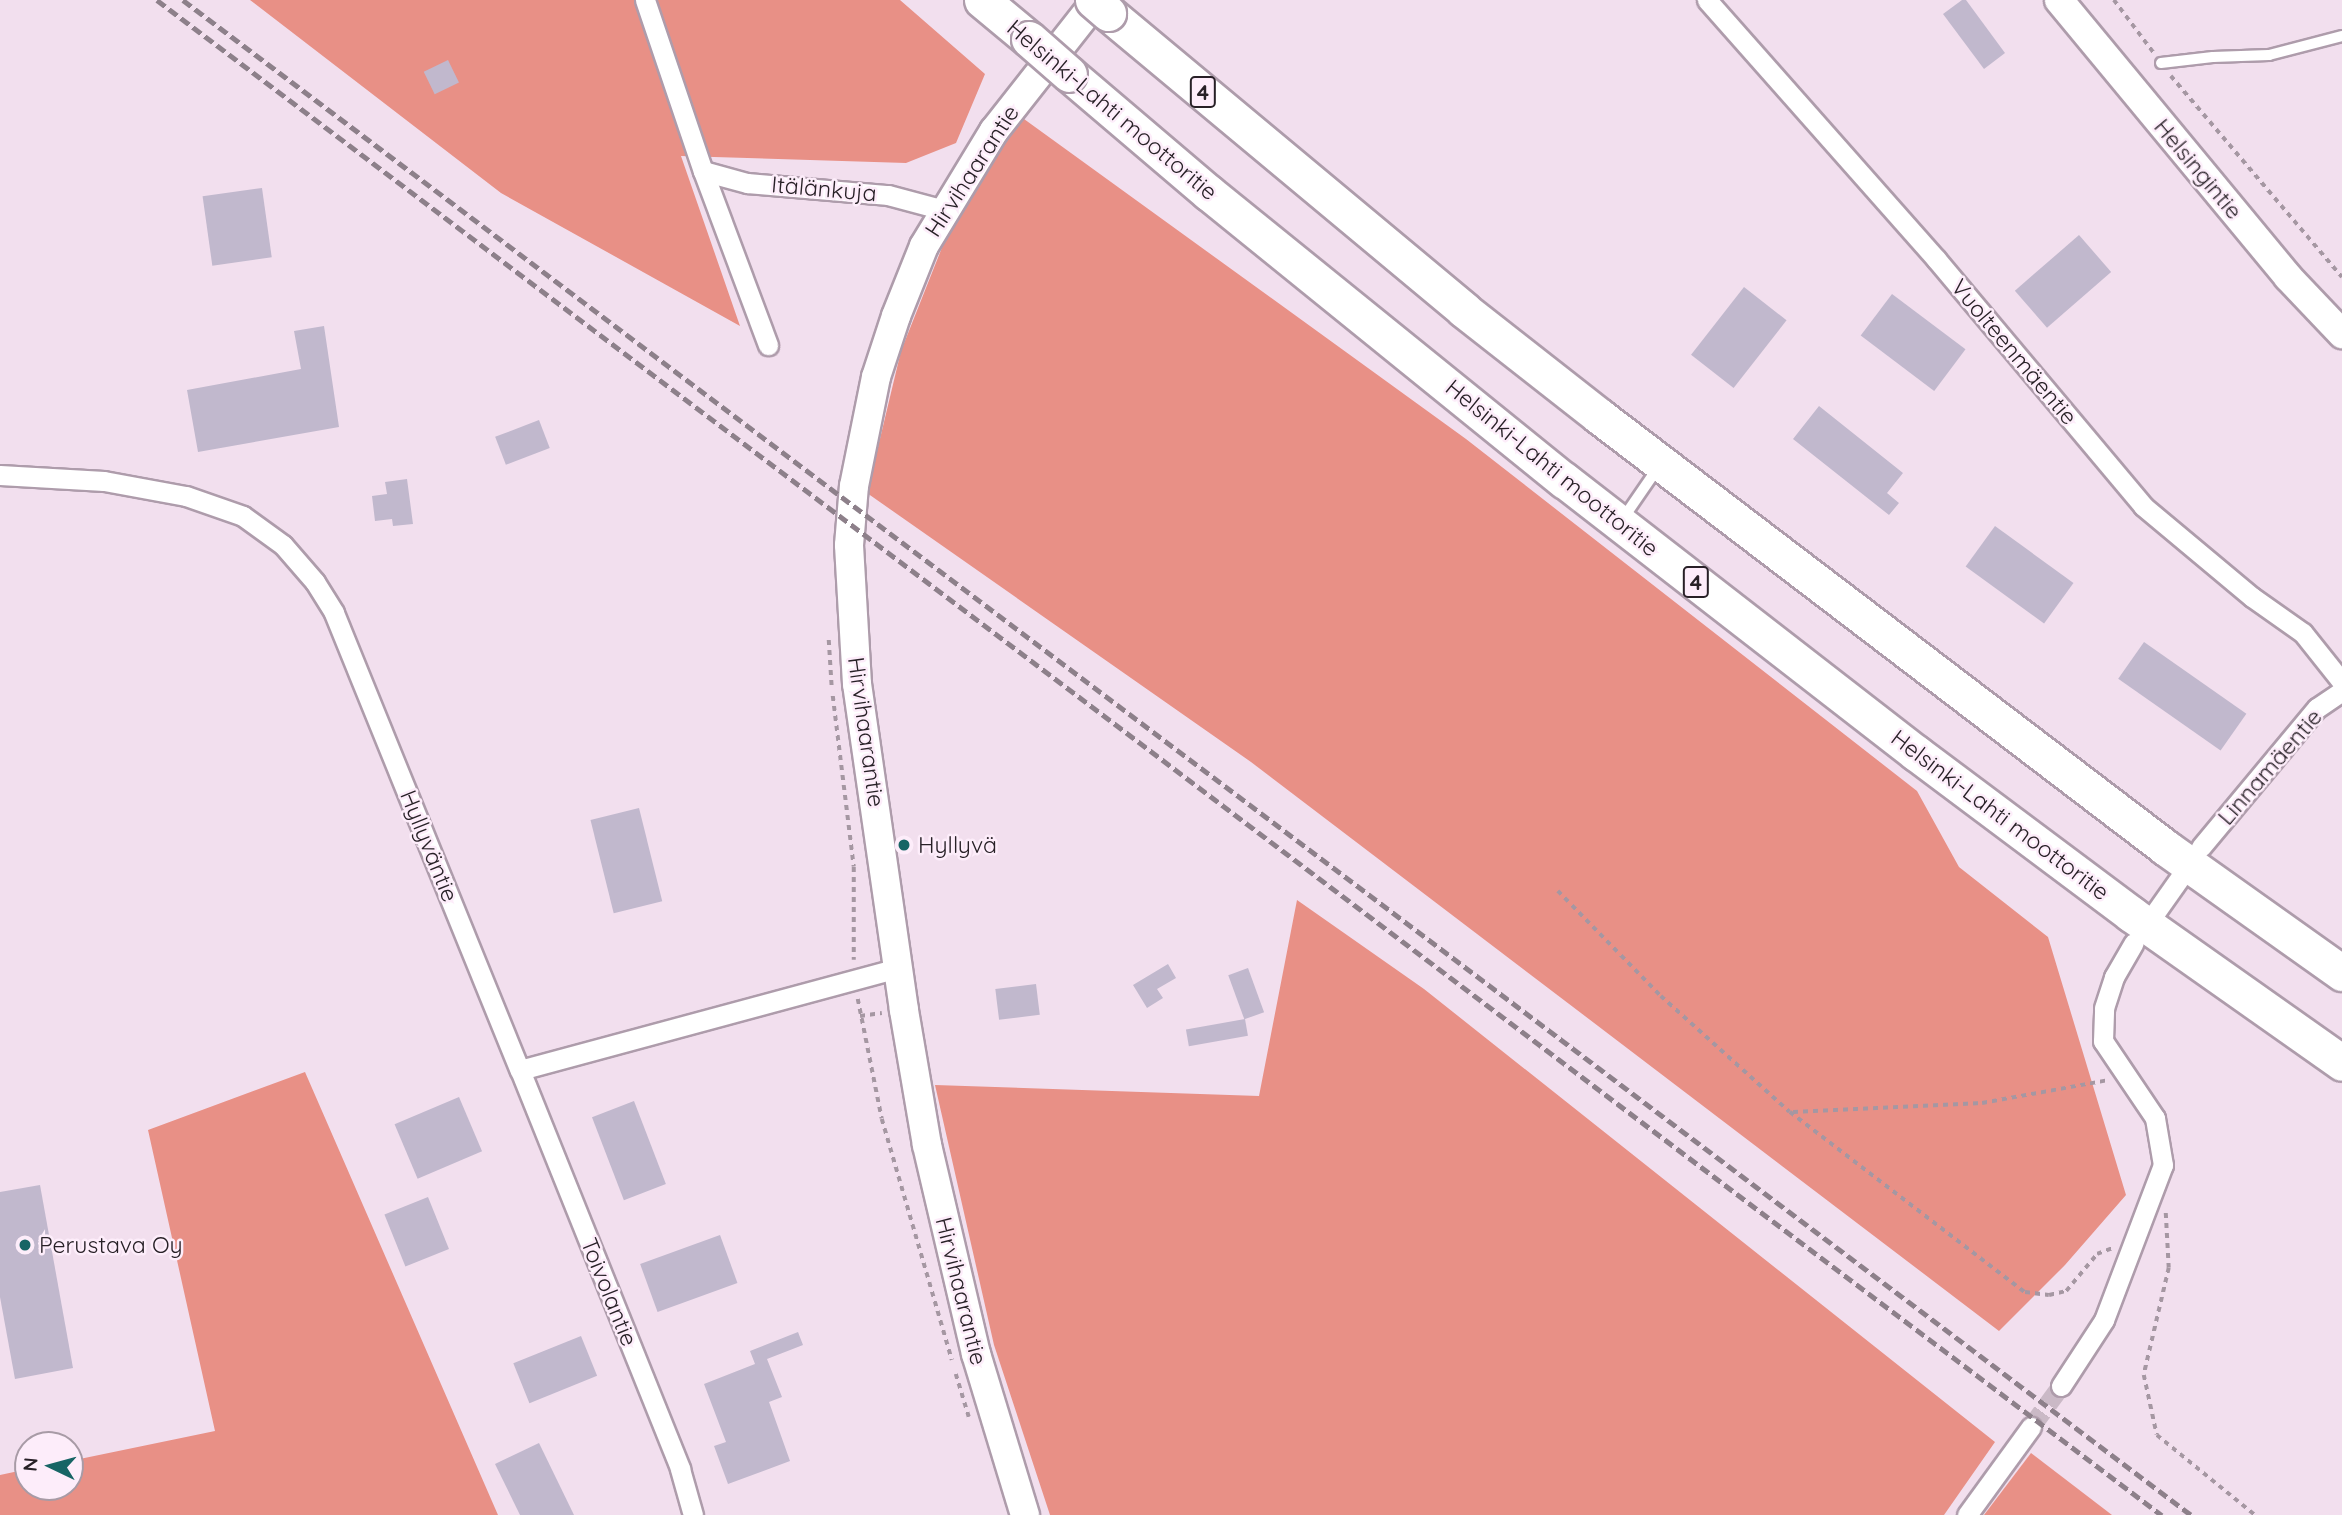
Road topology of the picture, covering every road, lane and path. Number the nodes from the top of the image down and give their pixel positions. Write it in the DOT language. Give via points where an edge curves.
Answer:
graph roads {
  1 [pos="645,0"];
  2 [pos="982,0"];
  3 [pos="1707,0"];
  4 [pos="2059,0"];
  5 [pos="2114,0"];
  6 [pos="1099,4"];
  7 [pos="2342,36"];
  8 [pos="2161,63"];
  9 [pos="703,171"];
  10 [pos="944,210"];
  11 [pos="2342,277"];
  12 [pos="2342,334"];
  13 [pos="768,345"];
  14 [pos="1661,463"];
  15 [pos="0,475"];
  16 [pos="1620,523"];
  17 [pos="830,631"];
  18 [pos="2342,682"];
  19 [pos="2342,691"];
  20 [pos="2201,847"];
  21 [pos="2179,879"];
  22 [pos="1558,891"];
  23 [pos="2155,913"];
  24 [pos="2134,943"];
  25 [pos="898,968"];
  26 [pos="2342,973"];
  27 [pos="855,979"];
  28 [pos="2342,1063"];
  29 [pos="520,1070"];
  30 [pos="2127,1076"];
  31 [pos="1790,1112"];
  32 [pos="2165,1204"];
  33 [pos="2138,1239"];
  34 [pos="2061,1386"];
  35 [pos="2031,1427"];
  36 [pos="973,1429"];
  37 [pos="693,1515"];
  38 [pos="1025,1515"];
  39 [pos="1967,1515"];
  40 [pos="2255,1515"];
  1 -- 9 [label="street"];
  2 -- 16 [label="highway, Helsinki-Lahti moottoritie / 4, bridge" via="1209,193"];
  3 -- 18 [label="street, Vuolteenmäentie" via="1936,259 2143,506 2252,597 2303,633"];
  4 -- 12 [label="street, Helsingintie" via="2288,277"];
  5 -- 8 [label="path"];
  6 -- 10 [label="street, Hirvihaarantie" via="994,131"];
  6 -- 14 [label="highway, 4" via="1464,310"];
  7 -- 8 [label="lane" via="2269,55"];
  8 -- 11 [label="path"];
  9 -- 10 [label="street, Itälänkuja" via="747,183 888,195"];
  9 -- 13 [label="street"];
  10 -- 25 [label="street, Hirvihaarantie" via="924,246 876,377 854,486 849,545 858,684"];
  14 -- 16 [label="lane"];
  14 -- 26 [label="highway, 4" via="2155,840"];
  15 -- 29 [label="street, Hyllyväntie" via="104,481 186,496 243,516 284,545 334,613"];
  16 -- 28 [label="highway, Helsinki-Lahti moottoritie / 4" via="2131,914"];
  17 -- 27 [label="path" via="829,667 854,867"];
  19 -- 20 [label="street, Linnamäentie" via="2317,708"];
  21 -- 23 [label="street"];
  22 -- 31 [label="path" via="1661,996"];
  24 -- 30 [label="street" via="2114,977 2104,1009 2103,1041"];
  25 -- 27 [label="street"];
  25 -- 38 [label="street, Hirvihaarantie" via="934,1182 976,1354"];
  27 -- 29 [label="street"];
  27 -- 36 [label="path" via="882,1119"];
  29 -- 37 [label="street, Toivolantie" via="680,1469"];
  30 -- 31 [label="path" via="1982,1103"];
  30 -- 33 [label="street" via="2155,1118 2163,1165"];
  31 -- 33 [label="path" via="2025,1292 2066,1292 2098,1254"];
  32 -- 40 [label="path" via="2169,1268 2144,1375 2157,1436"];
  33 -- 34 [label="street" via="2104,1320"];
  35 -- 39 [label="street"];
}
